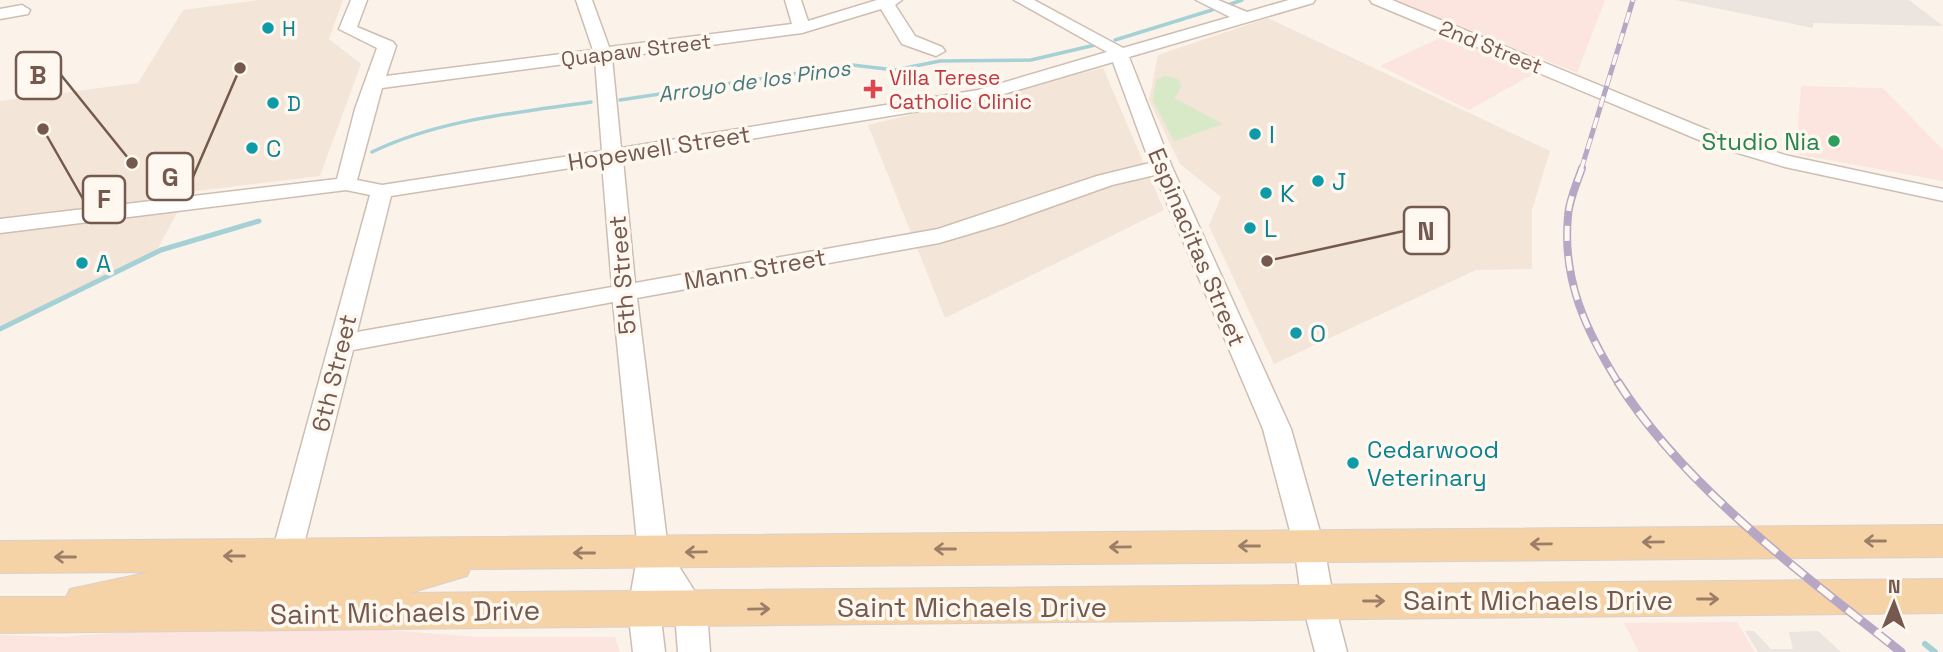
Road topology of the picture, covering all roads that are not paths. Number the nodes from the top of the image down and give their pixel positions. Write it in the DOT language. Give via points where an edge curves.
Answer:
graph roads {
  1 [pos="359,0"];
  2 [pos="584,0"];
  3 [pos="793,0"];
  4 [pos="1022,0"];
  5 [pos="1204,0"];
  6 [pos="1307,0"];
  7 [pos="1378,0"];
  8 [pos="890,1"];
  9 [pos="22,10"];
  10 [pos="0,14"];
  11 [pos="1247,18"];
  12 [pos="802,28"];
  13 [pos="936,51"];
  14 [pos="603,54"];
  15 [pos="1121,56"];
  16 [pos="374,83"];
  17 [pos="611,156"];
  18 [pos="1162,167"];
  19 [pos="346,184"];
  20 [pos="382,191"];
  21 [pos="1943,195"];
  22 [pos="0,226"];
  23 [pos="623,293"];
  24 [pos="340,344"];
  25 [pos="1943,541"];
  26 [pos="1309,546"];
  27 [pos="653,552"];
  28 [pos="488,554"];
  29 [pos="286,556"];
  30 [pos="0,557"];
  31 [pos="1943,596"];
  32 [pos="1318,602"];
  33 [pos="644,610"];
  34 [pos="691,611"];
  35 [pos="252,614"];
  36 [pos="7,615"];
  37 [pos="649,652"];
  38 [pos="694,652"];
  39 [pos="1331,652"];
  1 -- 16 [label="street" via="348,29 387,46"];
  2 -- 14 [label="street, 5th Street"];
  3 -- 12 [label="street"];
  4 -- 15 [label="street"];
  5 -- 11 [label="street"];
  6 -- 11 [label="street, Hopewell Street"];
  7 -- 21 [label="street, 2nd Street" via="1718,141"];
  8 -- 12 [label="street, Quapaw Street"];
  8 -- 13 [label="street" via="908,40"];
  9 -- 10 [label="street"];
  11 -- 15 [label="street, Hopewell Street"];
  12 -- 14 [label="street, Quapaw Street"];
  14 -- 16 [label="street, Quapaw Street"];
  14 -- 17 [label="street, 5th Street"];
  15 -- 17 [label="street, Hopewell Street" via="957,99"];
  15 -- 18 [label="street, Espinacitas Street"];
  16 -- 19 [label="street"];
  17 -- 20 [label="street, Hopewell Street"];
  17 -- 23 [label="street, 5th Street"];
  18 -- 23 [label="street, Mann Street" via="1078,187 989,223 939,236"];
  18 -- 26 [label="street, Espinacitas Street" via="1277,429"];
  19 -- 20 [label="street, Hopewell Street"];
  19 -- 22 [label="street, Hopewell Street"];
  20 -- 24 [label="street, 6th Street"];
  23 -- 24 [label="street, Mann Street"];
  23 -- 27 [label="street, 5th Street"];
  24 -- 29 [label="street, 6th Street"];
  25 -- 26 [label="main road, one-way"];
  26 -- 27 [label="main road, one-way"];
  26 -- 32 [label="street, Espinacitas Street"];
  27 -- 28 [label="main road, one-way"];
  27 -- 33 [label="street, 5th Street"];
  27 -- 34 [label="street, 5th Street"];
  28 -- 29 [label="main road"];
  28 -- 35 [label="main road" via="409,577 314,578 278,592"];
  29 -- 30 [label="main road, one-way"];
  29 -- 36 [label="main road" via="261,577 237,586 145,589"];
  32 -- 31 [label="main road, Saint Michaels Drive, one-way"];
  34 -- 32 [label="main road, Saint Michaels Drive, one-way"];
  32 -- 39 [label="street, Espinacitas Street"];
  33 -- 34 [label="main road, Saint Michaels Drive"];
  33 -- 35 [label="main road, Saint Michaels Drive"];
  33 -- 37 [label="street, 5th Street"];
  34 -- 38 [label="street, 5th Street"];
  35 -- 36 [label="main road, Saint Michaels Drive"];
}
